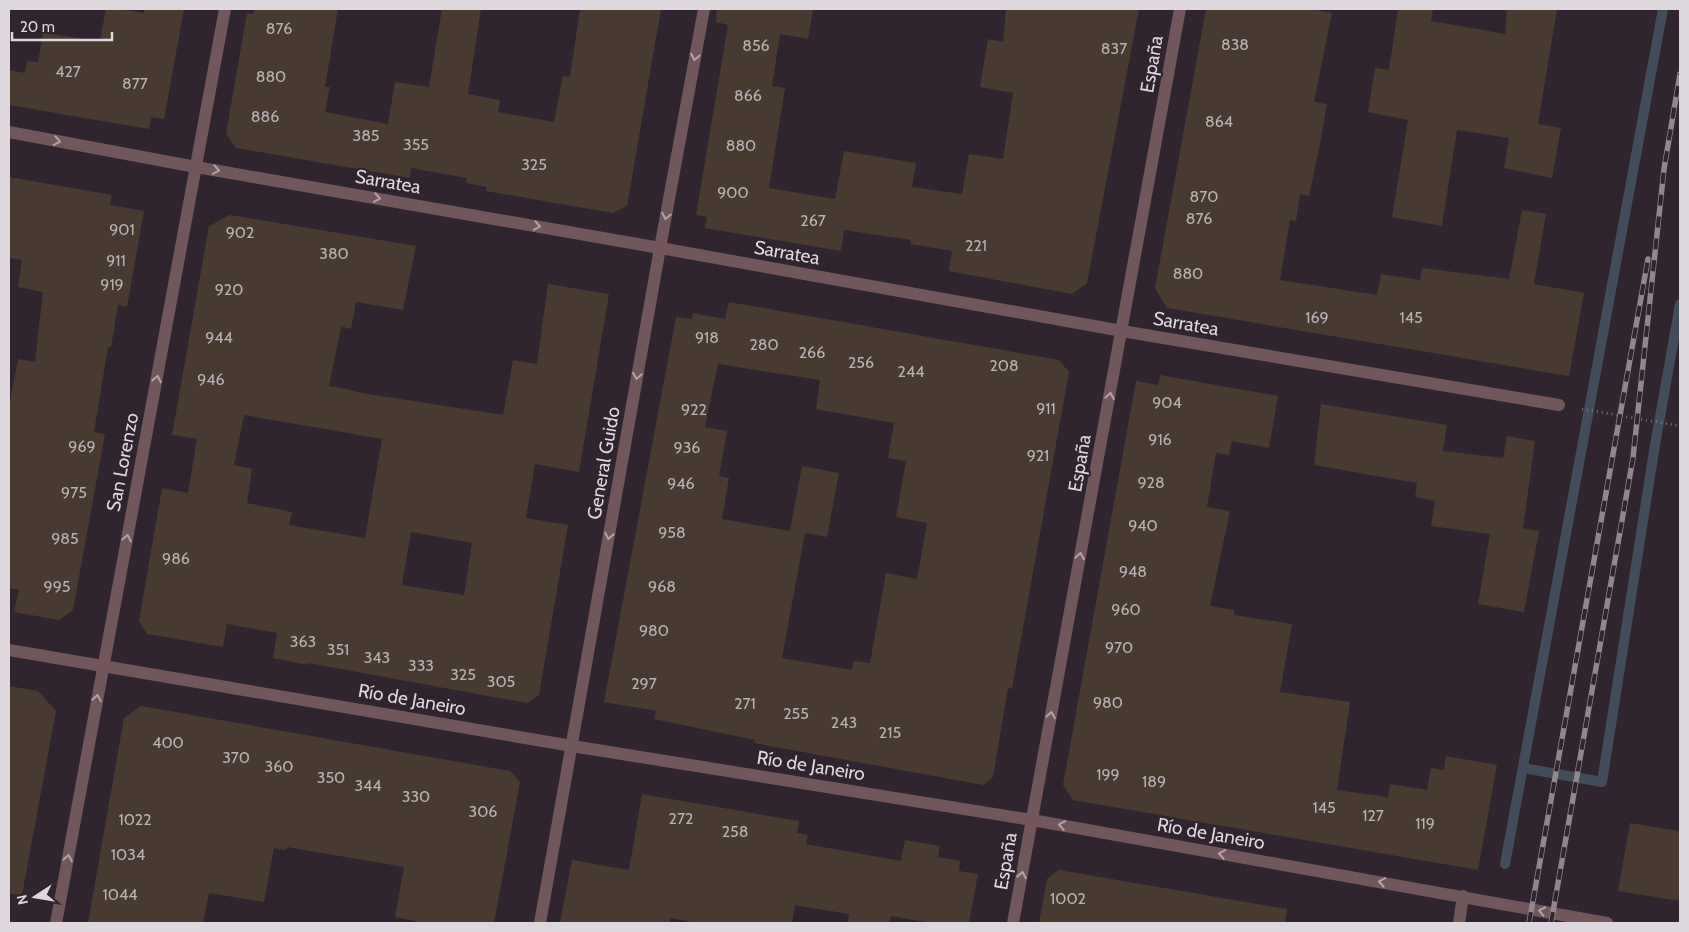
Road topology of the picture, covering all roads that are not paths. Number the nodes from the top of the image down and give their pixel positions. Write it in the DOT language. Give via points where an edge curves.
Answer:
graph roads {
  1 [pos="225,9"];
  2 [pos="704,9"];
  3 [pos="1180,9"];
  4 [pos="9,132"];
  5 [pos="196,167"];
  6 [pos="660,248"];
  7 [pos="1122,331"];
  8 [pos="1559,405"];
  9 [pos="9,650"];
  10 [pos="103,665"];
  11 [pos="572,746"];
  12 [pos="1032,820"];
  13 [pos="1463,896"];
  14 [pos="56,923"];
  15 [pos="540,923"];
  16 [pos="1013,923"];
  17 [pos="1458,923"];
  18 [pos="1607,923"];
  1 -- 5 [label="street, San Lorenzo"];
  2 -- 6 [label="street, General Guido, one-way"];
  3 -- 7 [label="street, España"];
  4 -- 5 [label="street, Sarratea, one-way"];
  5 -- 6 [label="street, Sarratea, one-way"];
  10 -- 5 [label="street, San Lorenzo, one-way"];
  6 -- 7 [label="street, Sarratea"];
  6 -- 11 [label="street, General Guido, one-way"];
  7 -- 8 [label="street, Sarratea"];
  12 -- 7 [label="street, España, one-way"];
  9 -- 10 [label="street, Río de Janeiro"];
  10 -- 11 [label="street, Río de Janeiro"];
  14 -- 10 [label="street, San Lorenzo, one-way"];
  11 -- 12 [label="street, Río de Janeiro"];
  11 -- 15 [label="street, General Guido"];
  13 -- 12 [label="street, Río de Janeiro, one-way"];
  16 -- 12 [label="street, España, one-way"];
  13 -- 17 [label="street"];
  18 -- 13 [label="street, Río de Janeiro, one-way"];
}
